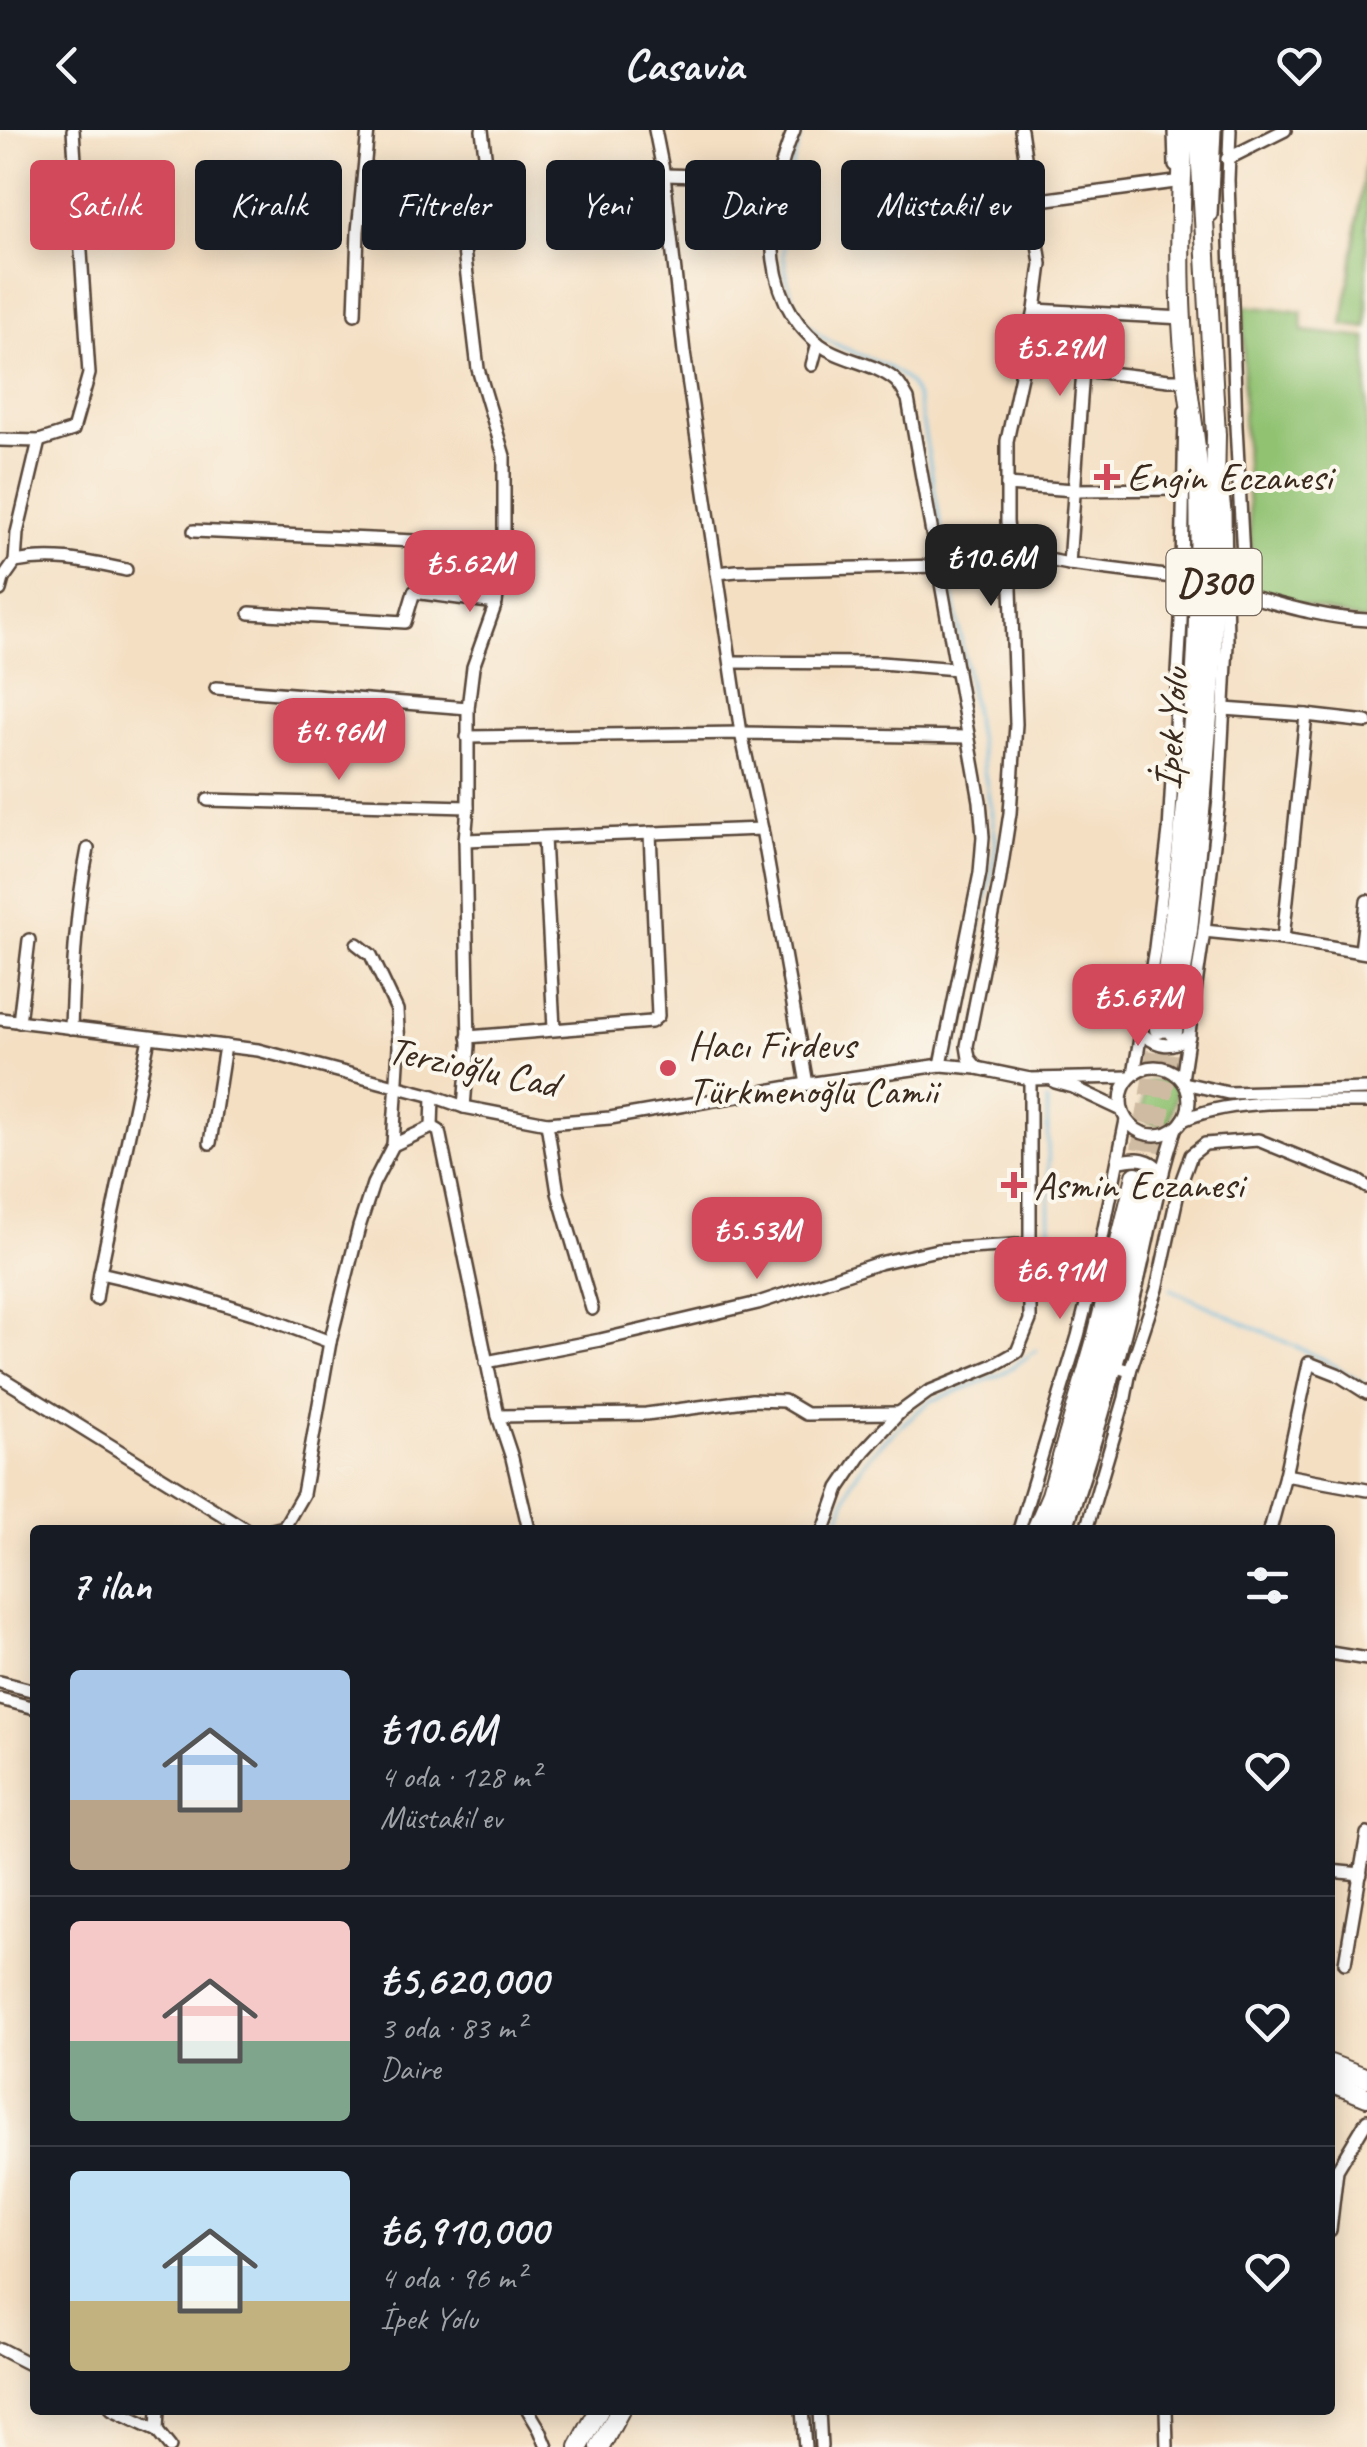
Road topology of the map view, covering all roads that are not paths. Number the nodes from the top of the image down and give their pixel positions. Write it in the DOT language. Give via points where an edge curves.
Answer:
graph roads {
  1 [pos="74,130"];
  2 [pos="368,130"];
  3 [pos="482,130"];
  4 [pos="655,130"];
  5 [pos="794,130"];
  6 [pos="1022,130"];
  7 [pos="1174,130"];
  8 [pos="1184,130"];
  9 [pos="1201,130"];
  10 [pos="1215,130"];
  11 [pos="1230,130"];
  12 [pos="1285,130"];
  13 [pos="1229,158"];
  14 [pos="661,160"];
  15 [pos="784,160"];
  16 [pos="1027,160"];
  17 [pos="1214,165"];
  18 [pos="1175,182"];
  19 [pos="665,184"];
  20 [pos="1045,199"];
  21 [pos="1180,230"];
  22 [pos="774,250"];
  23 [pos="1039,250"];
  24 [pos="1208,274"];
  25 [pos="1035,310"];
  26 [pos="354,314"];
  27 [pos="1183,318"];
  28 [pos="818,343"];
  29 [pos="812,366"];
  30 [pos="1187,380"];
  31 [pos="1216,435"];
  32 [pos="0,440"];
  33 [pos="39,441"];
  34 [pos="1007,485"];
  35 [pos="1184,489"];
  36 [pos="1074,490"];
  37 [pos="194,531"];
  38 [pos="504,545"];
  39 [pos="1012,554"];
  40 [pos="16,562"];
  41 [pos="1069,564"];
  42 [pos="938,566"];
  43 [pos="126,570"];
  44 [pos="717,574"];
  45 [pos="1181,578"];
  46 [pos="1,582"];
  47 [pos="496,603"];
  48 [pos="250,613"];
  49 [pos="1367,620"];
  50 [pos="732,662"];
  51 [pos="957,668"];
  52 [pos="216,688"];
  53 [pos="468,708"];
  54 [pos="1224,709"];
  55 [pos="1306,715"];
  56 [pos="1367,722"];
  57 [pos="742,733"];
  58 [pos="466,737"];
  59 [pos="968,737"];
  60 [pos="208,800"];
  61 [pos="468,807"];
  62 [pos="762,828"];
  63 [pos="650,833"];
  64 [pos="544,838"];
  65 [pos="465,840"];
  66 [pos="88,848"];
  67 [pos="1367,902"];
  68 [pos="1204,931"];
  69 [pos="1283,938"];
  70 [pos="29,940"];
  71 [pos="357,944"];
  72 [pos="1364,952"];
  73 [pos="0,1019"];
  74 [pos="20,1022"];
  75 [pos="71,1028"];
  76 [pos="554,1028"];
  77 [pos="1166,1033"];
  78 [pos="468,1037"];
  79 [pos="149,1038"];
  80 [pos="226,1046"];
  81 [pos="941,1065"];
  82 [pos="977,1068"];
  83 [pos="1133,1076"];
  84 [pos="1030,1080"];
  85 [pos="1051,1080"];
  86 [pos="1183,1082"];
  87 [pos="807,1084"];
  88 [pos="397,1086"];
  89 [pos="1367,1089"];
  90 [pos="433,1096"];
  91 [pos="1367,1102"];
  92 [pos="464,1106"];
  93 [pos="1124,1115"];
  94 [pos="547,1124"];
  95 [pos="1179,1124"];
  96 [pos="432,1127"];
  97 [pos="210,1143"];
  98 [pos="393,1145"];
  99 [pos="1118,1162"];
  100 [pos="1150,1176"];
  101 [pos="1367,1187"];
  102 [pos="1031,1244"];
  103 [pos="100,1273"];
  104 [pos="96,1299"];
  105 [pos="592,1308"];
  106 [pos="330,1342"];
  107 [pos="486,1362"];
  108 [pos="1116,1367"];
  109 [pos="1130,1371"];
  110 [pos="0,1378"];
  111 [pos="1367,1393"];
  112 [pos="898,1413"];
  113 [pos="498,1416"];
  114 [pos="1286,1475"];
  115 [pos="1367,1490"];
  116 [pos="239,1525"];
  117 [pos="285,1525"];
  118 [pos="528,1525"];
  119 [pos="826,1525"];
  120 [pos="1021,1525"];
  121 [pos="1038,1525"];
  122 [pos="1055,1525"];
  123 [pos="1068,1525"];
  124 [pos="1087,1525"];
  125 [pos="1271,1525"];
  126 [pos="1335,1654"];
  127 [pos="1367,1659"];
  128 [pos="0,1682"];
  129 [pos="30,1689"];
  130 [pos="0,1700"];
  131 [pos="30,1707"];
  132 [pos="1367,1834"];
  133 [pos="1335,1871"];
  134 [pos="1361,1874"];
  135 [pos="1345,1963"];
  136 [pos="1335,2066"];
  137 [pos="1367,2078"];
  138 [pos="1335,2084"];
  139 [pos="1367,2097"];
  140 [pos="1367,2120"];
  141 [pos="1335,2187"];
  142 [pos="0,2349"];
  143 [pos="30,2364"];
  144 [pos="122,2415"];
  145 [pos="158,2415"];
  146 [pos="531,2415"];
  147 [pos="596,2415"];
  148 [pos="617,2415"];
  149 [pos="803,2415"];
  150 [pos="819,2415"];
  151 [pos="1166,2415"];
  152 [pos="158,2432"];
  153 [pos="170,2447"];
  154 [pos="547,2447"];
  155 [pos="579,2447"];
  156 [pos="600,2447"];
  157 [pos="806,2447"];
  158 [pos="821,2447"];
  159 [pos="1167,2447"];
  1 -- 33 [label="street" via="89,374 73,430"];
  2 -- 26 [label="street"];
  3 -- 38 [label="street" via="487,171 464,250 478,369 504,456"];
  4 -- 14 [label="street"];
  5 -- 15 [label="street"];
  6 -- 16 [label="street"];
  7 -- 18 [label="street"];
  8 -- 21 [label="highway, İpek Yolu / D300"];
  9 -- 24 [label="highway, İpek Yolu / D300"];
  10 -- 17 [label="street"];
  11 -- 13 [label="street"];
  12 -- 13 [label="street"];
  13 -- 17 [label="street"];
  13 -- 49 [label="street" via="1245,595"];
  17 -- 24 [label="street"];
  18 -- 20 [label="street"];
  18 -- 21 [label="street"];
  19 -- 44 [label="street"];
  21 -- 27 [label="highway, İpek Yolu / D300"];
  22 -- 28 [label="street" via="786,305"];
  23 -- 25 [label="street"];
  24 -- 31 [label="highway, İpek Yolu / D300"];
  25 -- 27 [label="street"];
  25 -- 34 [label="street" via="1007,440"];
  27 -- 30 [label="highway, İpek Yolu / D300"];
  28 -- 29 [label="street"];
  28 -- 42 [label="street" via="898,382 908,399"];
  30 -- 35 [label="street"];
  30 -- 36 [label="street" via="1083,370"];
  30 -- 77 [label="highway, İpek Yolu / D300" via="1199,487 1195,667"];
  31 -- 54 [label="street" via="1225,511"];
  31 -- 77 [label="highway, İpek Yolu / D300" via="1209,709 1188,930"];
  32 -- 33 [label="street"];
  33 -- 40 [label="street" via="16,533"];
  34 -- 36 [label="street"];
  34 -- 39 [label="street"];
  35 -- 36 [label="street"];
  35 -- 45 [label="street"];
  36 -- 41 [label="street"];
  37 -- 38 [label="street"];
  38 -- 47 [label="street"];
  39 -- 41 [label="street"];
  39 -- 82 [label="street" via="1012,795 967,1046"];
  40 -- 43 [label="street" via="76,560"];
  40 -- 46 [label="street"];
  41 -- 45 [label="street"];
  42 -- 44 [label="street"];
  42 -- 51 [label="street"];
  44 -- 50 [label="street"];
  45 -- 77 [label="street"];
  47 -- 48 [label="street" via="414,592 405,622"];
  47 -- 53 [label="street"];
  50 -- 51 [label="street"];
  50 -- 57 [label="street"];
  51 -- 59 [label="street"];
  52 -- 53 [label="street"];
  53 -- 58 [label="street"];
  54 -- 55 [label="street"];
  54 -- 68 [label="street"];
  55 -- 56 [label="street"];
  55 -- 69 [label="street"];
  57 -- 58 [label="street"];
  57 -- 59 [label="street"];
  57 -- 62 [label="street"];
  58 -- 61 [label="street"];
  59 -- 81 [label="street" via="983,837"];
  60 -- 61 [label="street"];
  61 -- 65 [label="street"];
  62 -- 63 [label="street"];
  62 -- 87 [label="street"];
  63 -- 64 [label="street"];
  63 -- 76 [label="street" via="658,1016 651,1022"];
  64 -- 65 [label="street"];
  64 -- 76 [label="street"];
  65 -- 78 [label="street"];
  66 -- 75 [label="street"];
  67 -- 72 [label="street"];
  68 -- 69 [label="street"];
  68 -- 77 [label="street"];
  69 -- 72 [label="street"];
  70 -- 74 [label="street"];
  71 -- 88 [label="street" via="371,955 397,1010"];
  73 -- 74 [label="street, Terzioğlu Cad"];
  74 -- 75 [label="street, Terzioğlu Cad"];
  75 -- 79 [label="street, Terzioğlu Cad"];
  76 -- 78 [label="street"];
  77 -- 83 [label="street"];
  77 -- 86 [label="street"];
  78 -- 92 [label="street"];
  79 -- 80 [label="street, Terzioğlu Cad"];
  79 -- 103 [label="street"];
  80 -- 88 [label="street, Terzioğlu Cad"];
  80 -- 97 [label="street"];
  81 -- 82 [label="street, Terzioğlu Cad"];
  81 -- 87 [label="street, Terzioğlu Cad"];
  82 -- 84 [label="street, Terzioğlu Cad"];
  83 -- 85 [label="street, Terzioğlu Cad"];
  83 -- 86 [label="street" via="1165,1068"];
  83 -- 93 [label="street" via="1122,1093"];
  84 -- 85 [label="street, Terzioğlu Cad"];
  84 -- 102 [label="street"];
  85 -- 93 [label="street, Terzioğlu Cad"];
  86 -- 89 [label="street" via="1228,1093"];
  86 -- 95 [label="street" via="1189,1102"];
  87 -- 94 [label="street, Terzioğlu Cad"];
  88 -- 90 [label="street, Terzioğlu Cad"];
  88 -- 98 [label="street"];
  90 -- 92 [label="street, Terzioğlu Cad"];
  90 -- 96 [label="street"];
  91 -- 95 [label="street" via="1237,1106"];
  92 -- 94 [label="street, Terzioğlu Cad"];
  93 -- 95 [label="street" via="1134,1128 1154,1135"];
  93 -- 99 [label="street"];
  94 -- 105 [label="street" via="558,1193"];
  95 -- 100 [label="street"];
  96 -- 98 [label="street"];
  96 -- 107 [label="street" via="439,1131"];
  98 -- 106 [label="street" via="359,1227"];
  99 -- 100 [label="street" via="1145,1159 1157,1166"];
  99 -- 120 [label="street" via="1078,1336"];
  100 -- 108 [label="street" via="1138,1286"];
  100 -- 121 [label="highway"];
  100 -- 122 [label="highway" via="1115,1327"];
  101 -- 109 [label="street" via="1258,1140 1205,1144 1192,1155 1179,1188"];
  102 -- 107 [label="street" via="937,1250 758,1303"];
  102 -- 112 [label="street" via="1030,1320 1017,1352 928,1392"];
  103 -- 104 [label="street"];
  103 -- 106 [label="street" via="183,1292"];
  106 -- 117 [label="street" via="303,1494"];
  107 -- 113 [label="street"];
  108 -- 109 [label="street"];
  108 -- 123 [label="street"];
  109 -- 124 [label="street"];
  110 -- 116 [label="street"];
  111 -- 114 [label="street" via="1309,1363"];
  112 -- 113 [label="street" via="806,1414 784,1400 752,1400 646,1414"];
  112 -- 119 [label="street" via="839,1488"];
  113 -- 118 [label="street"];
  114 -- 115 [label="street"];
  114 -- 125 [label="street"];
  126 -- 127 [label="street"];
  128 -- 129 [label="street"];
  130 -- 131 [label="street"];
  132 -- 134 [label="street"];
  133 -- 134 [label="street"];
  134 -- 135 [label="street"];
  136 -- 137 [label="highway"];
  138 -- 139 [label="highway"];
  140 -- 141 [label="street" via="1337,2170"];
  142 -- 143 [label="street"];
  144 -- 152 [label="street"];
  145 -- 152 [label="street"];
  146 -- 154 [label="street"];
  147 -- 155 [label="highway"];
  148 -- 156 [label="highway"];
  149 -- 157 [label="street"];
  150 -- 158 [label="street"];
  151 -- 159 [label="street"];
  152 -- 153 [label="street"];
}
